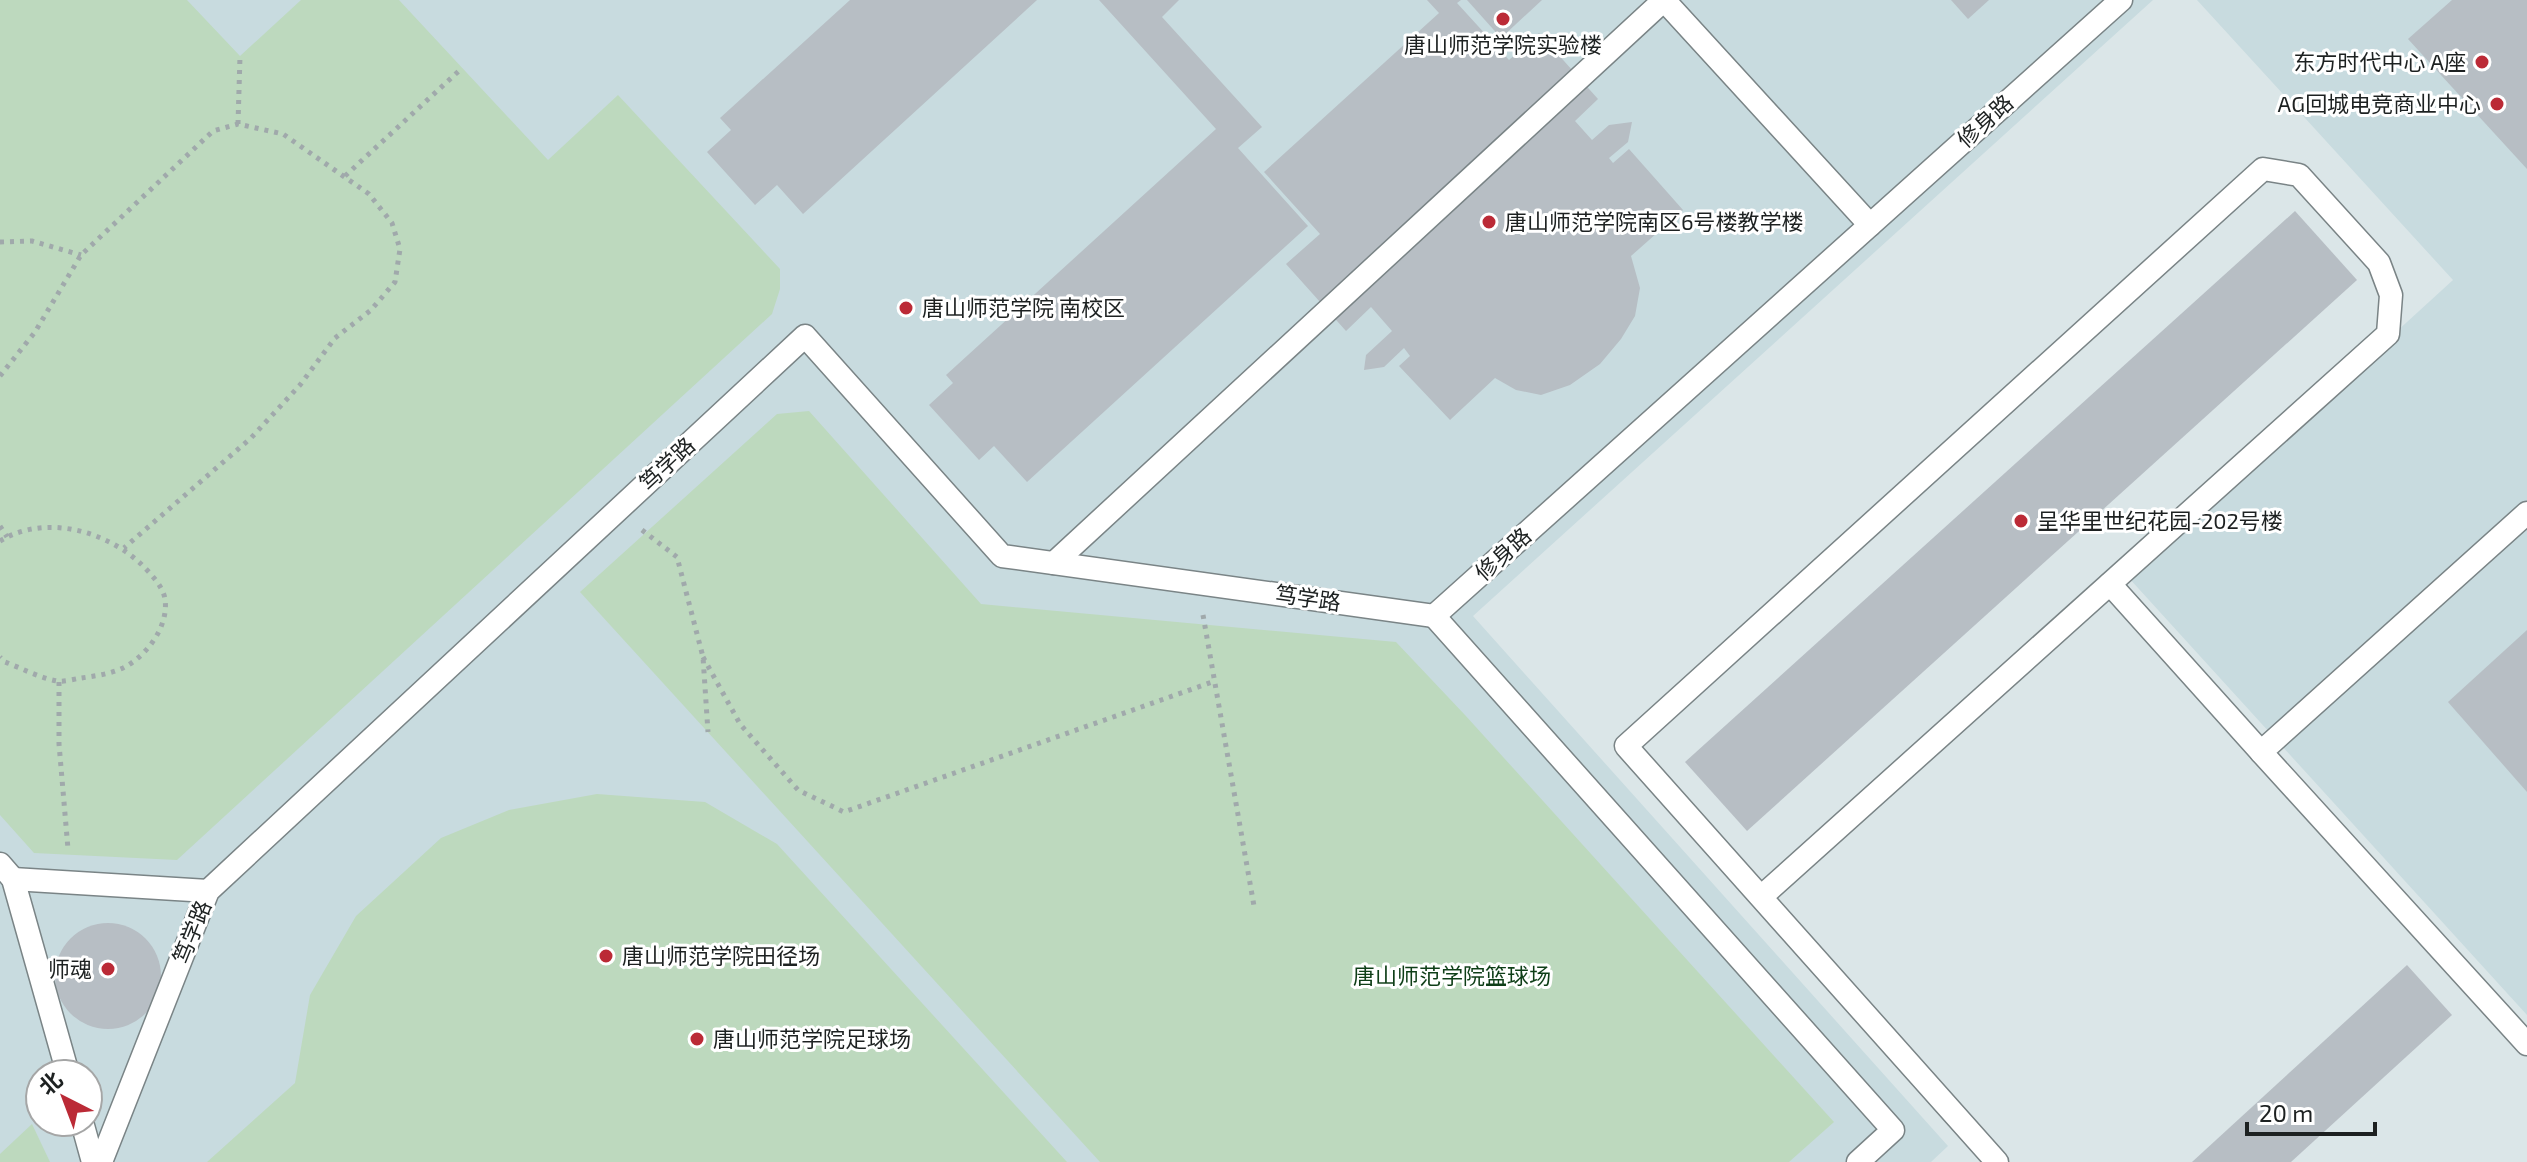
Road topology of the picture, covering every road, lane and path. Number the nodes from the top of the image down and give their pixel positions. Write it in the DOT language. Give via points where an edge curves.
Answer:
graph roads {
  1 [pos="1664,0"];
  2 [pos="2121,0"];
  3 [pos="240,56"];
  4 [pos="462,68"];
  5 [pos="238,124"];
  6 [pos="345,176"];
  7 [pos="1870,225"];
  8 [pos="0,242"];
  9 [pos="81,255"];
  10 [pos="0,376"];
  11 [pos="617,511"];
  12 [pos="2527,513"];
  13 [pos="0,526"];
  14 [pos="7,537"];
  15 [pos="0,541"];
  16 [pos="124,548"];
  17 [pos="1054,563"];
  18 [pos="1197,583"];
  19 [pos="2110,584"];
  20 [pos="1434,616"];
  21 [pos="0,657"];
  22 [pos="703,657"];
  23 [pos="1215,681"];
  24 [pos="59,682"];
  25 [pos="708,732"];
  26 [pos="2261,752"];
  27 [pos="68,854"];
  28 [pos="7,872"];
  29 [pos="208,891"];
  30 [pos="1761,897"];
  31 [pos="1254,906"];
  32 [pos="2527,1044"];
  33 [pos="63,1058"];
  34 [pos="86,1138"];
  35 [pos="93,1162"];
  36 [pos="101,1162"];
  37 [pos="1858,1162"];
  38 [pos="1997,1162"];
  1 -- 7 [label="lane"];
  1 -- 17 [label="lane"];
  2 -- 7 [label="lane, 修身路"];
  3 -- 5 [label="path"];
  4 -- 6 [label="path"];
  5 -- 6 [label="path" via="283,134"];
  5 -- 9 [label="path" via="213,131"];
  6 -- 16 [label="path" via="369,194 392,223 400,249 395,282 371,310 335,338 251,438"];
  7 -- 20 [label="lane, 修身路"];
  8 -- 9 [label="path" via="32,241"];
  9 -- 10 [label="path" via="35,332"];
  11 -- 17 [label="lane, 笃学路" via="805,336 1002,556"];
  11 -- 22 [label="path" via="677,557"];
  11 -- 29 [label="lane, 笃学路"];
  12 -- 26 [label="lane"];
  13 -- 14 [label="path"];
  14 -- 15 [label="path"];
  14 -- 16 [label="path" via="26,528 62,527"];
  16 -- 24 [label="path" via="152,574 165,597 164,626 124,668"];
  17 -- 18 [label="lane, 笃学路"];
  18 -- 20 [label="lane, 笃学路"];
  18 -- 23 [label="path"];
  19 -- 26 [label="lane"];
  19 -- 30 [label="lane"];
  19 -- 30 [label="lane" via="2388,334 2391,295 2379,263 2299,175 2263,169 1626,746"];
  20 -- 37 [label="lane" via="1893,1130"];
  21 -- 24 [label="path"];
  22 -- 23 [label="path" via="740,724 798,790 844,812"];
  22 -- 25 [label="path"];
  23 -- 31 [label="path"];
  24 -- 27 [label="path"];
  26 -- 32 [label="lane"];
  28 -- 29 [label="lane"];
  28 -- 33 [label="lane"];
  29 -- 36 [label="lane, 笃学路"];
  30 -- 38 [label="lane"];
  34 -- 35 [label="lane"];
}
